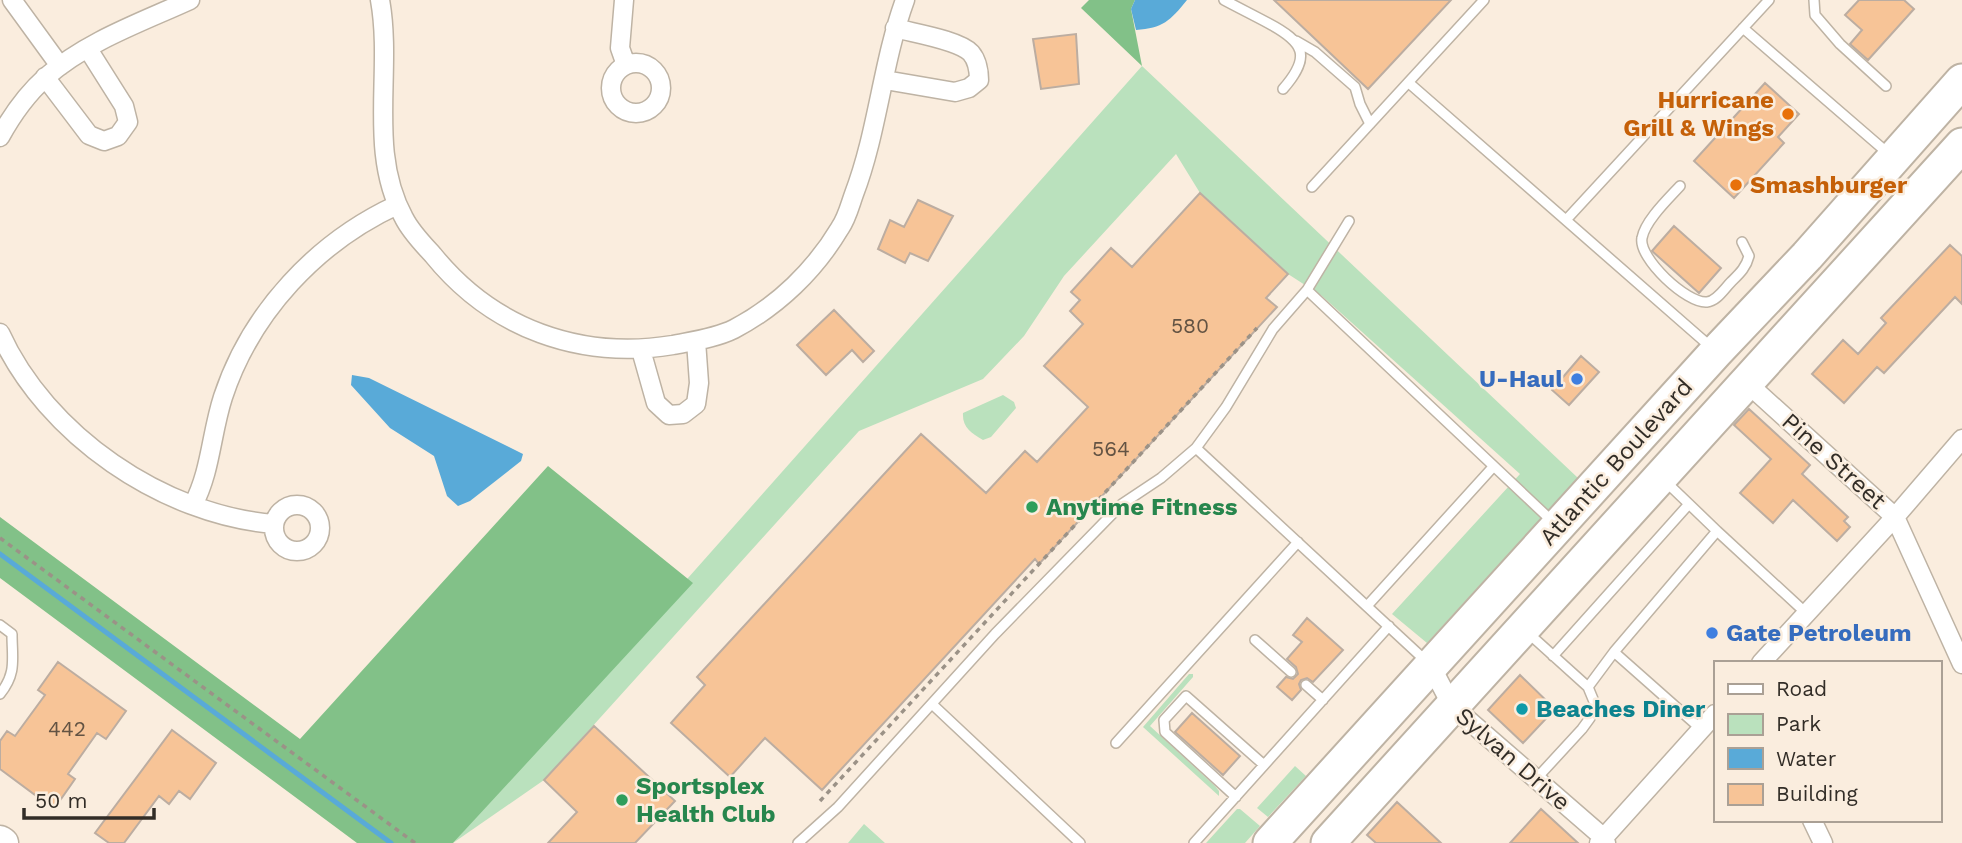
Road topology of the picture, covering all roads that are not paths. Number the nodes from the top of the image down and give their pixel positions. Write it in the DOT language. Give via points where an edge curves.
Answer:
graph roads {
  1 [pos="12,0"];
  2 [pos="190,0"];
  3 [pos="380,0"];
  4 [pos="624,0"];
  5 [pos="905,0"];
  6 [pos="1224,0"];
  7 [pos="1484,0"];
  8 [pos="1769,0"];
  9 [pos="1814,0"];
  10 [pos="895,28"];
  11 [pos="1743,28"];
  12 [pos="1296,41"];
  13 [pos="88,49"];
  14 [pos="626,65"];
  15 [pos="60,66"];
  16 [pos="45,78"];
  17 [pos="885,80"];
  18 [pos="1962,81"];
  19 [pos="1409,83"];
  20 [pos="1886,86"];
  21 [pos="1283,89"];
  22 [pos="1370,124"];
  23 [pos="0,137"];
  24 [pos="1962,145"];
  25 [pos="1893,157"];
  26 [pos="1312,187"];
  27 [pos="1679,187"];
  28 [pos="397,205"];
  29 [pos="1566,220"];
  30 [pos="1349,221"];
  31 [pos="1742,242"];
  32 [pos="1807,256"];
  33 [pos="1307,290"];
  34 [pos="0,332"];
  35 [pos="696,341"];
  36 [pos="641,350"];
  37 [pos="1716,352"];
  38 [pos="1746,382"];
  39 [pos="1962,439"];
  40 [pos="1196,448"];
  41 [pos="1493,467"];
  42 [pos="1660,477"];
  43 [pos="1689,504"];
  44 [pos="193,505"];
  45 [pos="1895,516"];
  46 [pos="274,524"];
  47 [pos="1558,526"];
  48 [pos="1717,531"];
  49 [pos="1298,542"];
  50 [pos="1367,606"];
  51 [pos="1806,613"];
  52 [pos="0,625"];
  53 [pos="1389,626"];
  54 [pos="1523,629"];
  55 [pos="1255,640"];
  56 [pos="1614,652"];
  57 [pos="1553,656"];
  58 [pos="1763,661"];
  59 [pos="1962,664"];
  60 [pos="1431,666"];
  61 [pos="1291,672"];
  62 [pos="1306,685"];
  63 [pos="1588,688"];
  64 [pos="0,694"];
  65 [pos="1323,700"];
  66 [pos="932,704"];
  67 [pos="1452,706"];
  68 [pos="1714,714"];
  69 [pos="1701,729"];
  70 [pos="1116,743"];
  71 [pos="1264,765"];
  72 [pos="1536,779"];
  73 [pos="1236,797"];
  74 [pos="1813,822"];
  75 [pos="1603,841"];
  76 [pos="798,843"];
  77 [pos="1080,843"];
  78 [pos="1195,843"];
  79 [pos="1270,843"];
  80 [pos="1328,843"];
  81 [pos="1823,843"];
  1 -- 15 [label="street"];
  2 -- 13 [label="street"];
  3 -- 28 [label="street" via="385,43 383,134 388,182"];
  4 -- 14 [label="street" via="620,48"];
  5 -- 10 [label="street"];
  6 -- 12 [label="lane"];
  7 -- 19 [label="lane"];
  8 -- 11 [label="lane"];
  9 -- 20 [label="lane" via="1815,15"];
  10 -- 17 [label="street"];
  10 -- 17 [label="street" via="971,53 979,80 956,92"];
  11 -- 25 [label="lane"];
  11 -- 29 [label="lane"];
  12 -- 21 [label="lane" via="1301,58 1297,74"];
  12 -- 22 [label="lane" via="1355,88"];
  13 -- 15 [label="street"];
  13 -- 16 [label="street" via="124,106 128,121 118,136 104,141 89,135"];
  15 -- 16 [label="street"];
  16 -- 23 [label="street" via="12,115"];
  17 -- 35 [label="street" via="865,165 842,226 812,267 772,306 732,330"];
  18 -- 25 [label="highway, Atlantic Boulevard"];
  19 -- 22 [label="lane"];
  19 -- 29 [label="lane"];
  22 -- 26 [label="lane"];
  24 -- 38 [label="highway, Atlantic Boulevard"];
  25 -- 32 [label="highway, Atlantic Boulevard"];
  27 -- 31 [label="lane" via="1642,237 1642,248 1650,263 1684,294 1707,302 1716,298 1747,265 1749,256"];
  28 -- 36 [label="street" via="441,266 493,311 529,330 598,348"];
  28 -- 44 [label="street" via="371,217 320,253 285,288 256,328 223,398 207,470"];
  29 -- 37 [label="lane"];
  30 -- 33 [label="lane"];
  32 -- 37 [label="highway, Atlantic Boulevard"];
  32 -- 38 [label="highway" via="1745,342 1739,370"];
  33 -- 40 [label="lane" via="1273,329"];
  33 -- 41 [label="lane"];
  34 -- 44 [label="street" via="37,391 75,433 152,489"];
  35 -- 36 [label="street"];
  35 -- 36 [label="street" via="696,404 683,414 669,415 656,403"];
  37 -- 42 [label="highway" via="1721,374 1717,391 1658,462"];
  37 -- 47 [label="highway, Atlantic Boulevard"];
  38 -- 42 [label="highway, Atlantic Boulevard"];
  38 -- 45 [label="street, Pine Street"];
  39 -- 45 [label="street"];
  40 -- 49 [label="lane"];
  40 -- 66 [label="lane" via="1122,504"];
  41 -- 47 [label="lane"];
  41 -- 50 [label="lane"];
  42 -- 43 [label="lane"];
  42 -- 54 [label="highway, Atlantic Boulevard"];
  43 -- 48 [label="lane"];
  43 -- 57 [label="lane"];
  44 -- 46 [label="street"];
  45 -- 51 [label="street"];
  45 -- 59 [label="street, Pine Street"];
  47 -- 60 [label="highway, Atlantic Boulevard"];
  48 -- 51 [label="lane"];
  48 -- 56 [label="lane"];
  49 -- 50 [label="lane"];
  49 -- 70 [label="lane"];
  50 -- 53 [label="lane"];
  51 -- 58 [label="street"];
  52 -- 64 [label="lane" via="12,634 12,671"];
  53 -- 60 [label="lane"];
  53 -- 65 [label="lane"];
  54 -- 57 [label="lane"];
  54 -- 67 [label="highway, Atlantic Boulevard"];
  55 -- 61 [label="lane"];
  56 -- 63 [label="lane"];
  56 -- 69 [label="lane"];
  57 -- 63 [label="lane"];
  60 -- 67 [label="street, Sylvan Drive"];
  60 -- 79 [label="highway, Atlantic Boulevard"];
  62 -- 65 [label="lane"];
  63 -- 72 [label="lane" via="1595,704 1590,718"];
  65 -- 71 [label="lane"];
  66 -- 76 [label="lane" via="838,807"];
  66 -- 77 [label="lane"];
  67 -- 72 [label="street, Sylvan Drive"];
  67 -- 80 [label="highway, Atlantic Boulevard"];
  68 -- 69 [label="street"];
  69 -- 75 [label="street"];
  71 -- 73 [label="lane"];
  71 -- 73 [label="lane" via="1186,696 1164,720 1165,732"];
  72 -- 75 [label="street, Sylvan Drive"];
  73 -- 78 [label="lane"];
  74 -- 81 [label="street"];
}
